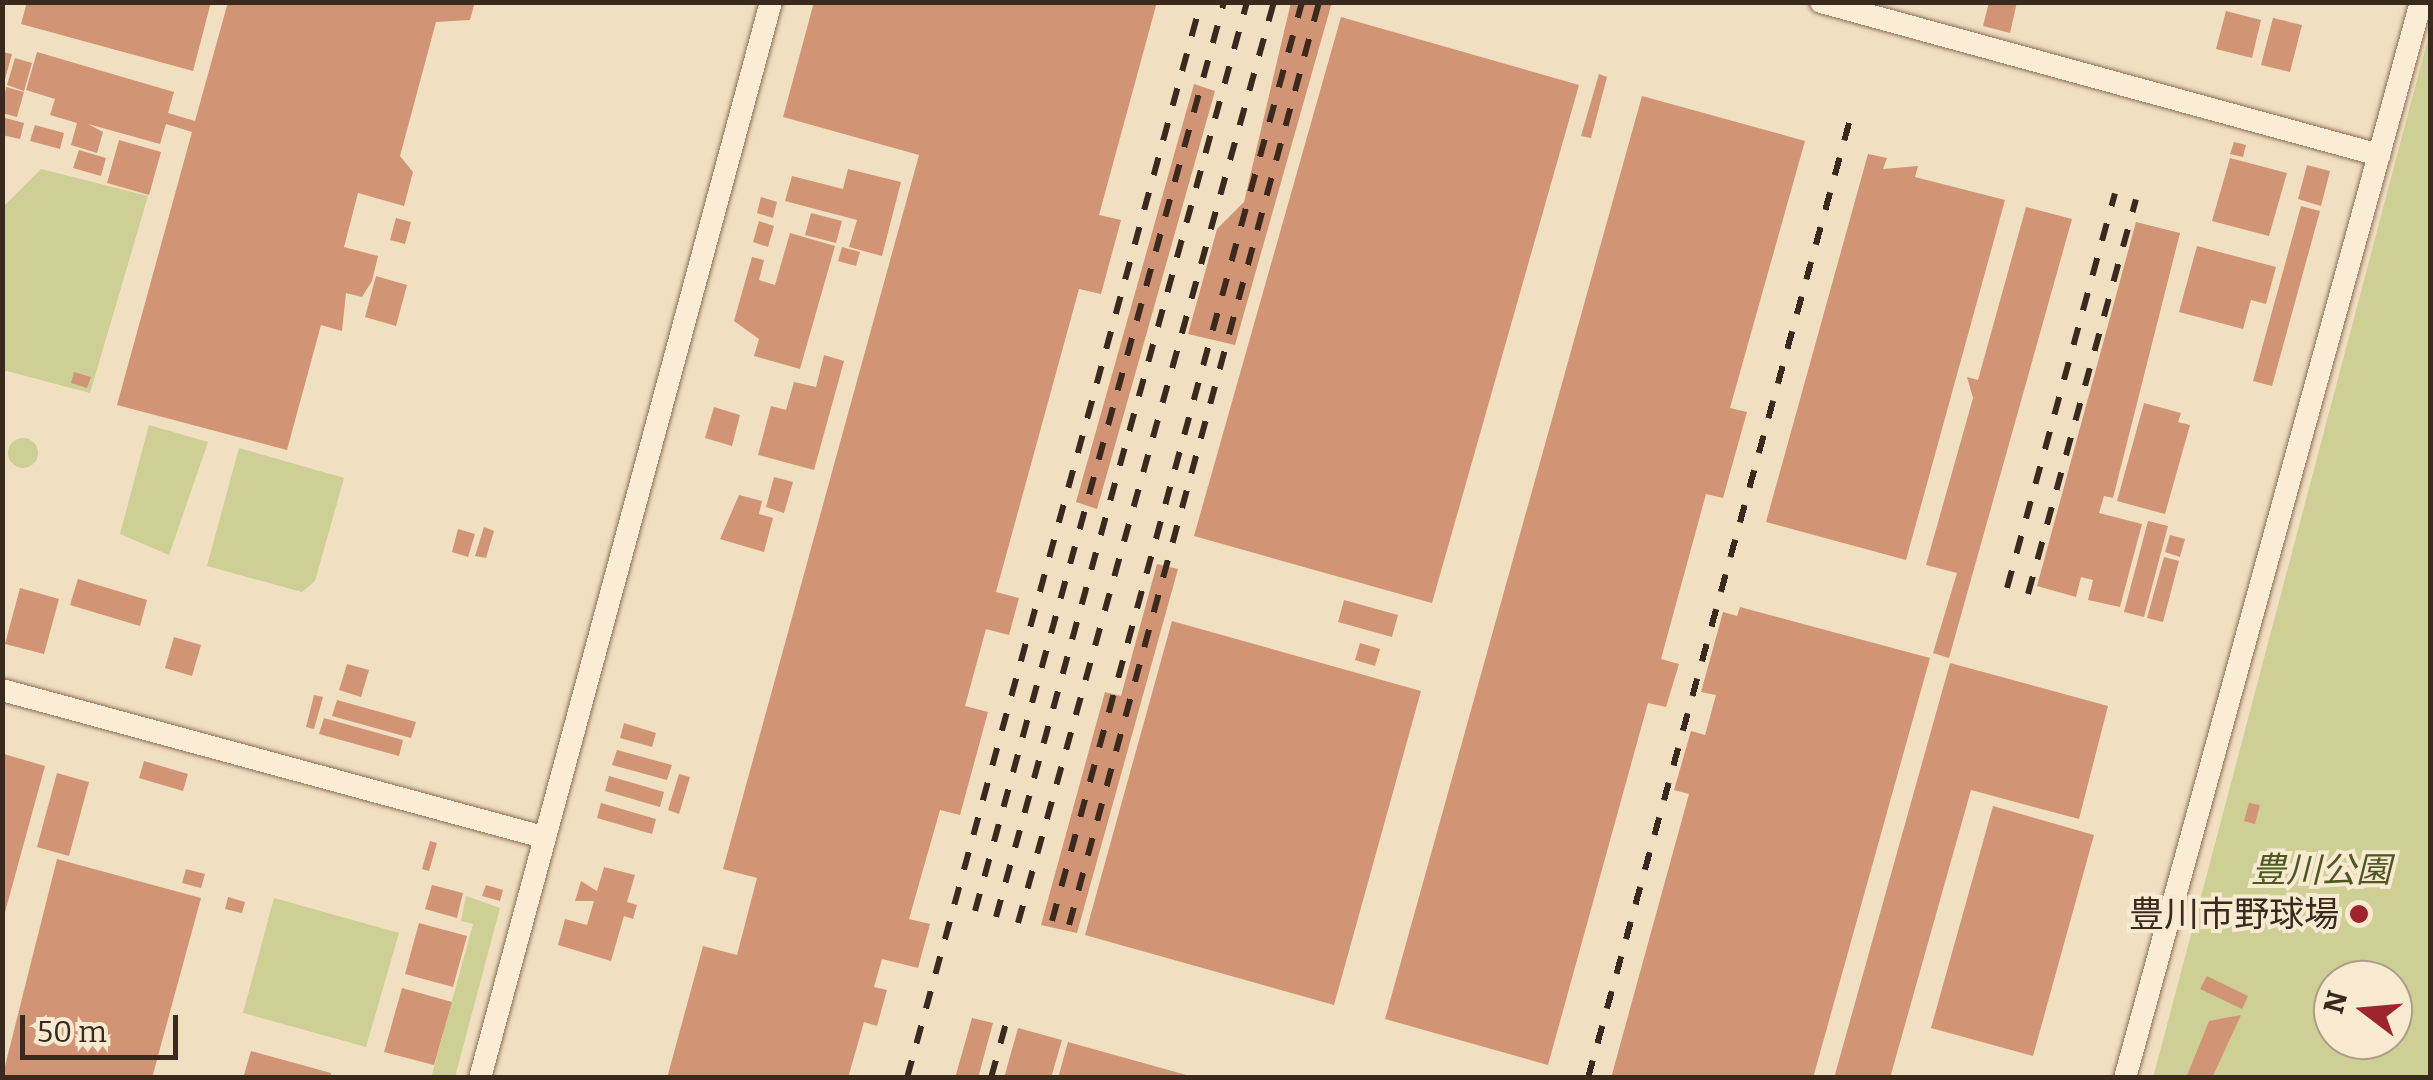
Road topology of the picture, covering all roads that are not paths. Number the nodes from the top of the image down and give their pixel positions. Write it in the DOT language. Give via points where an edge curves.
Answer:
graph roads {
  1 [pos="771,2"];
  2 [pos="1821,2"];
  3 [pos="2420,2"];
  4 [pos="2379,156"];
  5 [pos="2,690"];
  6 [pos="544,837"];
  7 [pos="480,1078"];
  8 [pos="2125,1078"];
  1 -- 6 [label="street"];
  2 -- 4 [label="street"];
  3 -- 4 [label="street"];
  4 -- 8 [label="street"];
  5 -- 6 [label="street"];
  6 -- 7 [label="street"];
}
